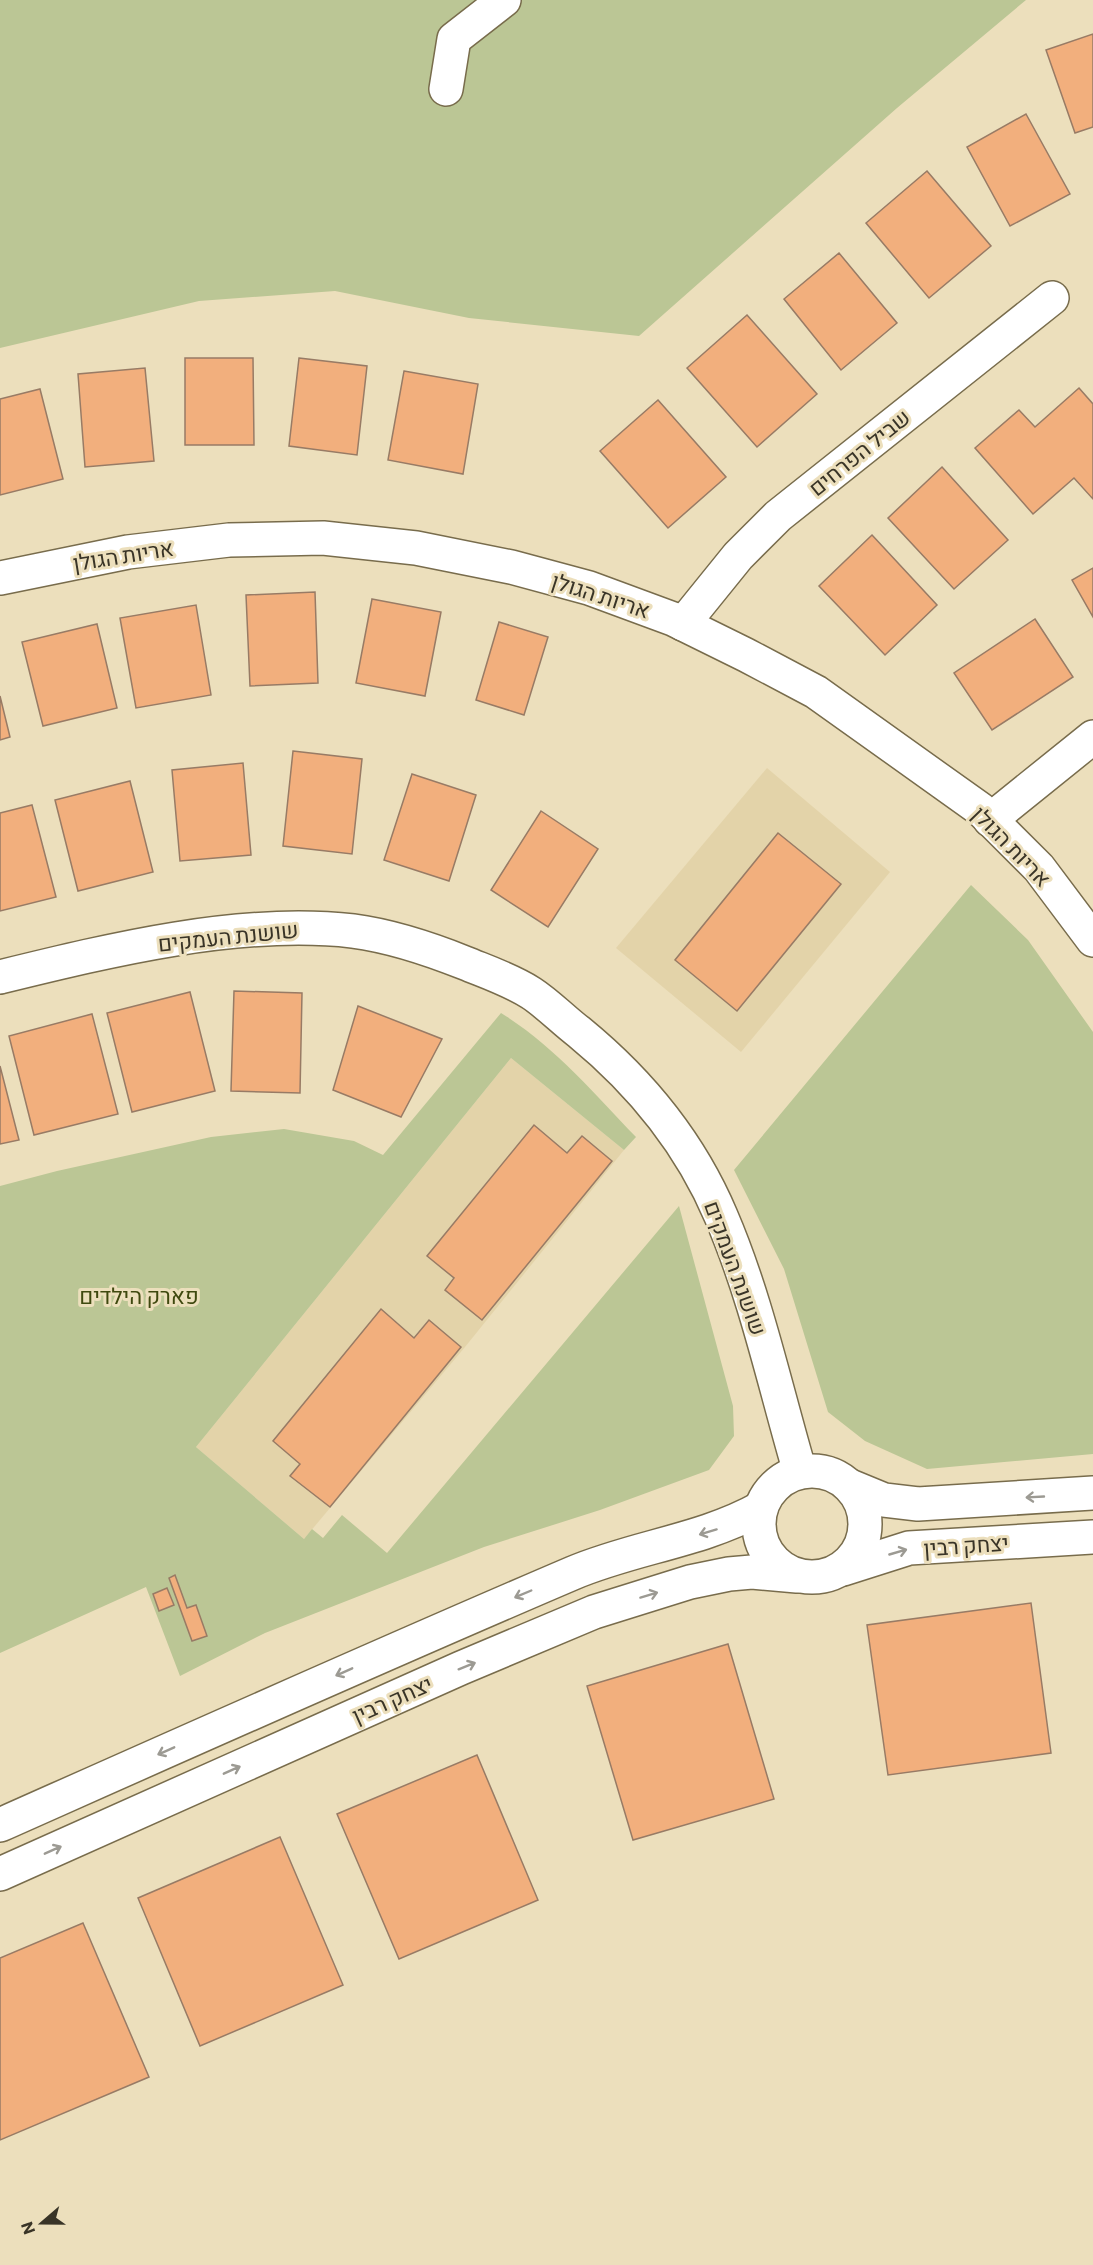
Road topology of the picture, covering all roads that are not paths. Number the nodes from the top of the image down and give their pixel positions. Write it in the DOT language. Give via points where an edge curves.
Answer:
graph roads {
  1 [pos="504,0"];
  2 [pos="446,89"];
  3 [pos="1052,298"];
  4 [pos="0,578"];
  5 [pos="683,624"];
  6 [pos="1093,737"];
  7 [pos="990,820"];
  8 [pos="1093,940"];
  9 [pos="0,977"];
  10 [pos="800,1472"];
  11 [pos="850,1486"];
  12 [pos="1093,1493"];
  13 [pos="761,1508"];
  14 [pos="1093,1537"];
  15 [pos="843,1569"];
  16 [pos="797,1576"];
  17 [pos="0,1825"];
  18 [pos="0,1874"];
  1 -- 2 [label="street" via="454,39"];
  3 -- 5 [label="street, שביל הפרחים" via="778,516 738,556"];
  4 -- 5 [label="street, אריות הגולן" via="128,552 229,540 323,538 416,548 511,567 589,588"];
  5 -- 7 [label="street, אריות הגולן" via="816,692"];
  6 -- 7 [label="street"];
  7 -- 8 [label="street, אריות הגולן" via="1039,868"];
  9 -- 10 [label="street, שושנת העמקים" via="149,944 293,927 355,932 428,948 531,993 612,1059 654,1104 690,1157 721,1215 747,1287"];
  10 -- 11 [label="street" via="819,1471"];
  10 -- 13 [label="street" via="783,1479 769,1492"];
  12 -- 11 [label="street, יצחק רבין, one-way" via="918,1504 884,1500"];
  11 -- 15 [label="street" via="861,1501 864,1539 856,1556"];
  13 -- 16 [label="street" via="758,1527 767,1554 780,1568"];
  13 -- 17 [label="street, יצחק רבין, one-way" via="706,1533 579,1570"];
  15 -- 14 [label="street, יצחק רבין, one-way" via="909,1548"];
  15 -- 16 [label="street" via="816,1578"];
  18 -- 16 [label="street, יצחק רבין, one-way" via="594,1612 729,1574"];
}
